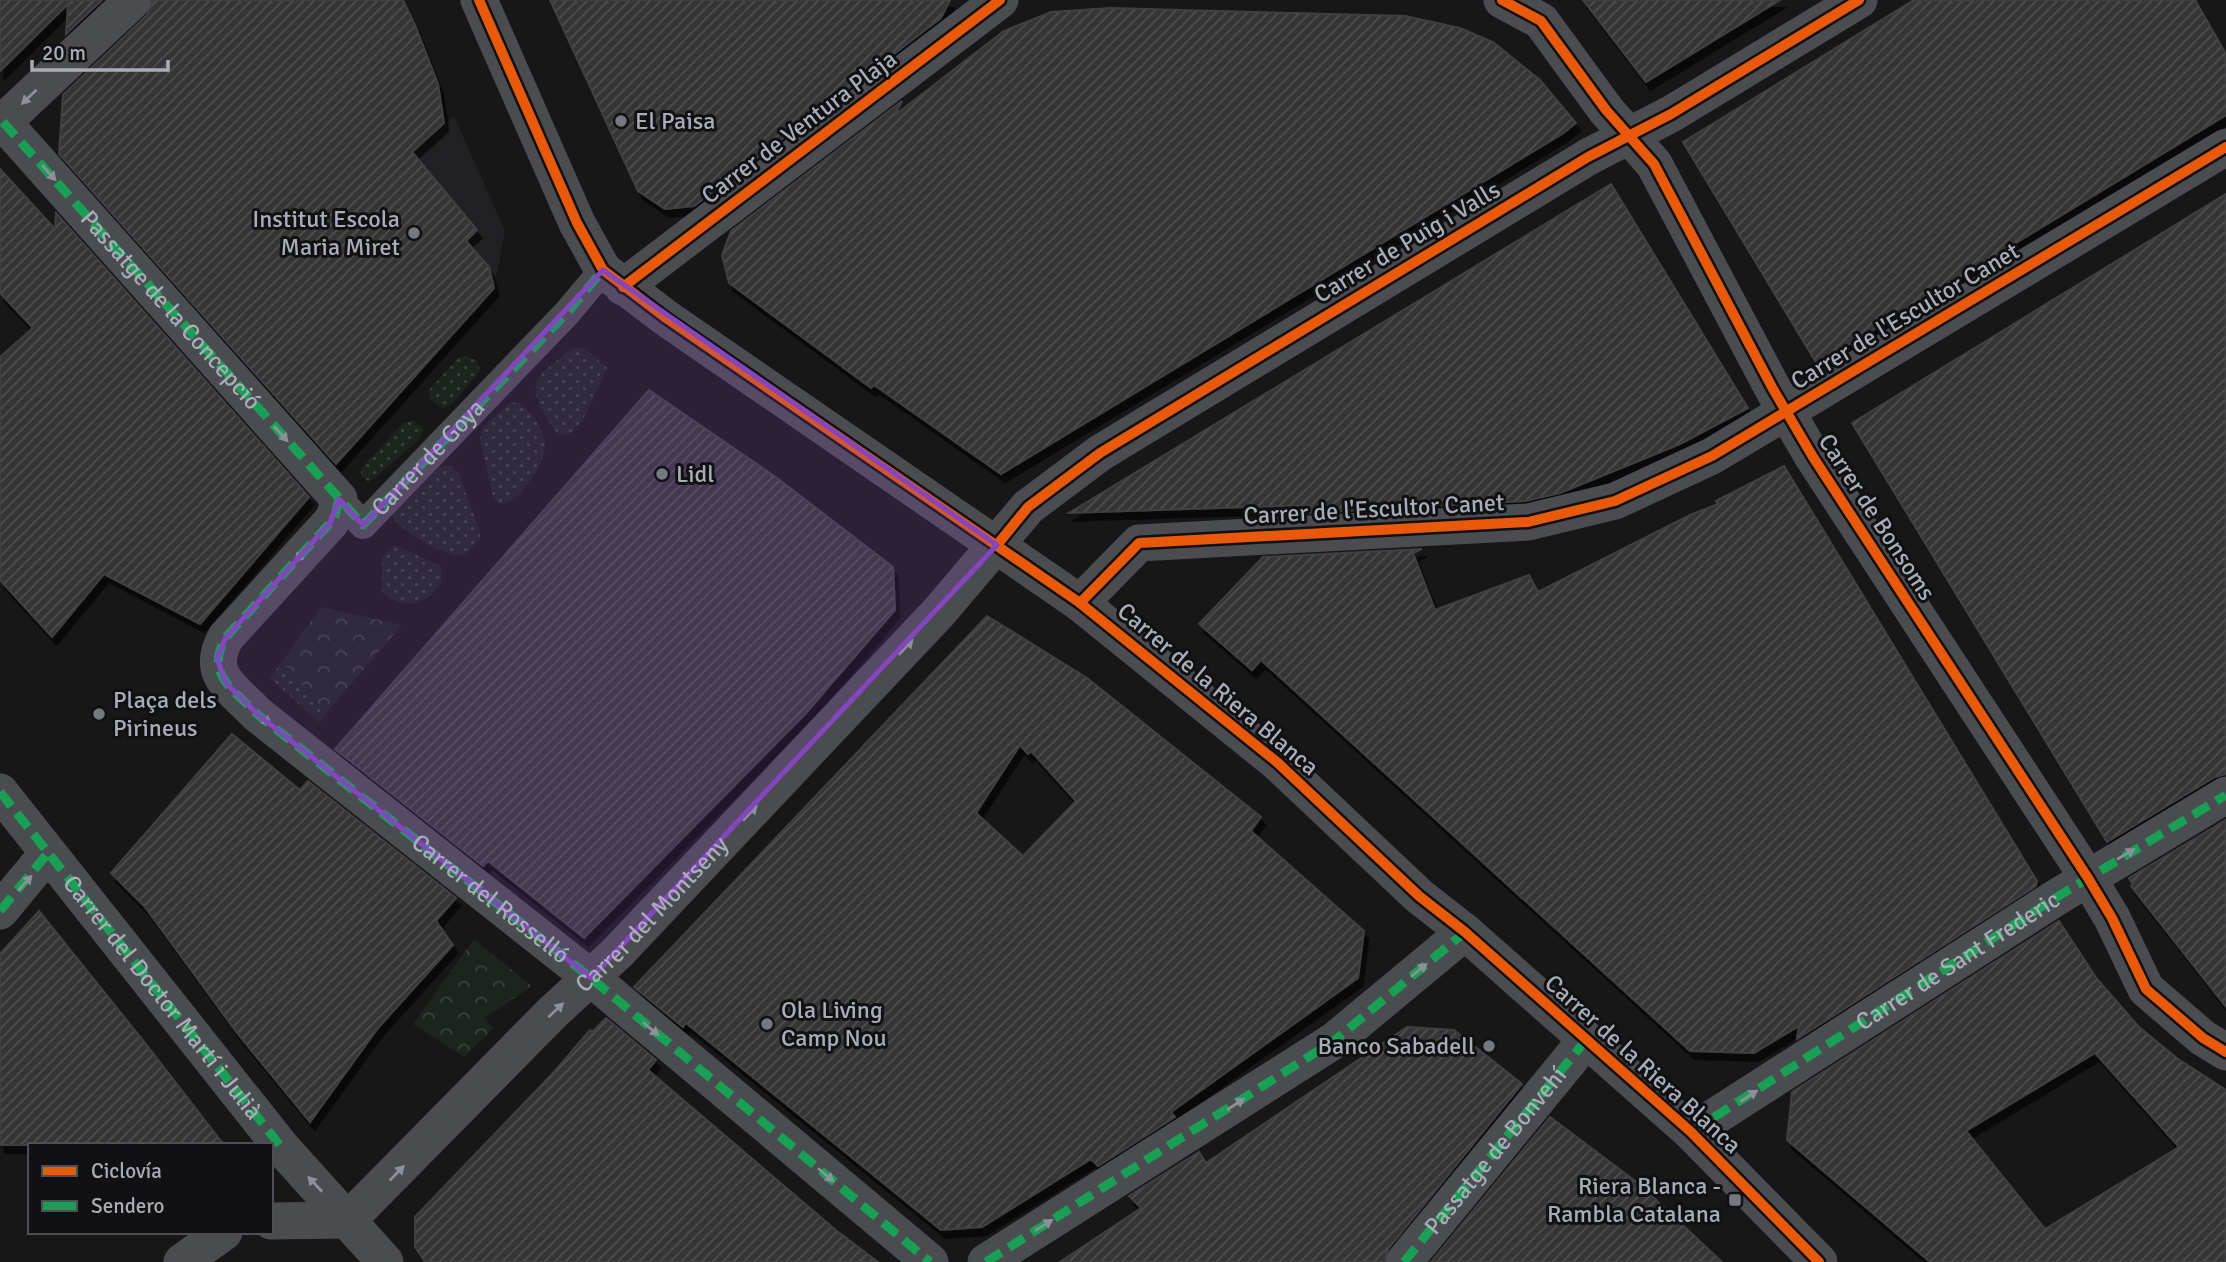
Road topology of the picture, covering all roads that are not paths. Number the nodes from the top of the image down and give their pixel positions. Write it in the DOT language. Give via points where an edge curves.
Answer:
graph roads {
  1 [pos="133,0"];
  2 [pos="479,0"];
  3 [pos="1000,0"];
  4 [pos="1502,0"];
  5 [pos="1859,0"];
  6 [pos="1,123"];
  7 [pos="1630,136"];
  8 [pos="2226,147"];
  9 [pos="613,279"];
  10 [pos="1786,412"];
  11 [pos="339,499"];
  12 [pos="997,545"];
  13 [pos="1080,603"];
  14 [pos="218,668"];
  15 [pos="0,792"];
  16 [pos="2226,795"];
  17 [pos="48,853"];
  18 [pos="2088,878"];
  19 [pos="0,911"];
  20 [pos="1465,932"];
  21 [pos="591,978"];
  22 [pos="1586,1040"];
  23 [pos="2226,1052"];
  24 [pos="1692,1132"];
  25 [pos="266,1143"];
  26 [pos="277,1158"];
  27 [pos="348,1220"];
  28 [pos="273,1221"];
  29 [pos="222,1234"];
  30 [pos="182,1262"];
  31 [pos="385,1262"];
  32 [pos="930,1262"];
  33 [pos="986,1262"];
  34 [pos="1404,1262"];
  35 [pos="1819,1262"];
  1 -- 6 [label="street, one-way"];
  2 -- 9 [label="street, Carrer de la Riera Blanca" via="577,223"];
  3 -- 9 [label="street, Carrer de Ventura Plaja"];
  4 -- 7 [label="street, Carrer de Bonsoms" via="1541,22"];
  5 -- 7 [label="street, Carrer de Puig i Valls"];
  6 -- 11 [label="street, Passatge de la Concepció, one-way"];
  7 -- 10 [label="street, Carrer de Bonsoms" via="1654,164"];
  7 -- 12 [label="street, Carrer de Puig i Valls" via="1576,164 1100,453 1028,507"];
  8 -- 10 [label="street, Carrer de l'Escultor Canet"];
  9 -- 11 [label="street, Carrer de Goya" via="567,313 363,525"];
  9 -- 12 [label="street, Carrer de la Riera Blanca"];
  10 -- 13 [label="street, Carrer de l'Escultor Canet" via="1712,456 1615,500 1528,522 1139,543"];
  10 -- 18 [label="street, Carrer de Bonsoms"];
  11 -- 14 [label="street, Carrer de Goya, one-way" via="330,523 226,637"];
  12 -- 13 [label="street, Carrer de la Riera Blanca"];
  21 -- 12 [label="street, Carrer del Montseny, one-way" via="930,622"];
  13 -- 20 [label="street, Carrer de la Riera Blanca" via="1278,763 1419,896"];
  14 -- 21 [label="street, Carrer del Rosselló, one-way" via="225,682 257,714"];
  15 -- 17 [label="street, Carrer del Doctor Martí i Julià"];
  18 -- 16 [label="street, Carrer de Sant Frederic, one-way"];
  19 -- 17 [label="street, one-way"];
  17 -- 25 [label="street, Carrer del Doctor Martí i Julià"];
  18 -- 23 [label="street, Carrer de Bonsoms" via="2146,989"];
  24 -- 18 [label="street, Carrer de Sant Frederic, one-way"];
  20 -- 22 [label="street, Carrer de la Riera Blanca"];
  33 -- 20 [label="street, one-way" via="1335,1040"];
  27 -- 21 [label="street, Carrer del Montseny, one-way"];
  21 -- 32 [label="street, Carrer del Rosselló, one-way"];
  22 -- 24 [label="street, Carrer de la Riera Blanca"];
  22 -- 34 [label="street, Passatge de Bonvehí"];
  24 -- 35 [label="street, Carrer de la Riera Blanca"];
  27 -- 26 [label="street, Carrer del Doctor Martí i Julià, one-way"];
  27 -- 28 [label="street"];
  27 -- 31 [label="street, Carrer del Doctor Martí i Julià"];
  29 -- 30 [label="street"];
}
